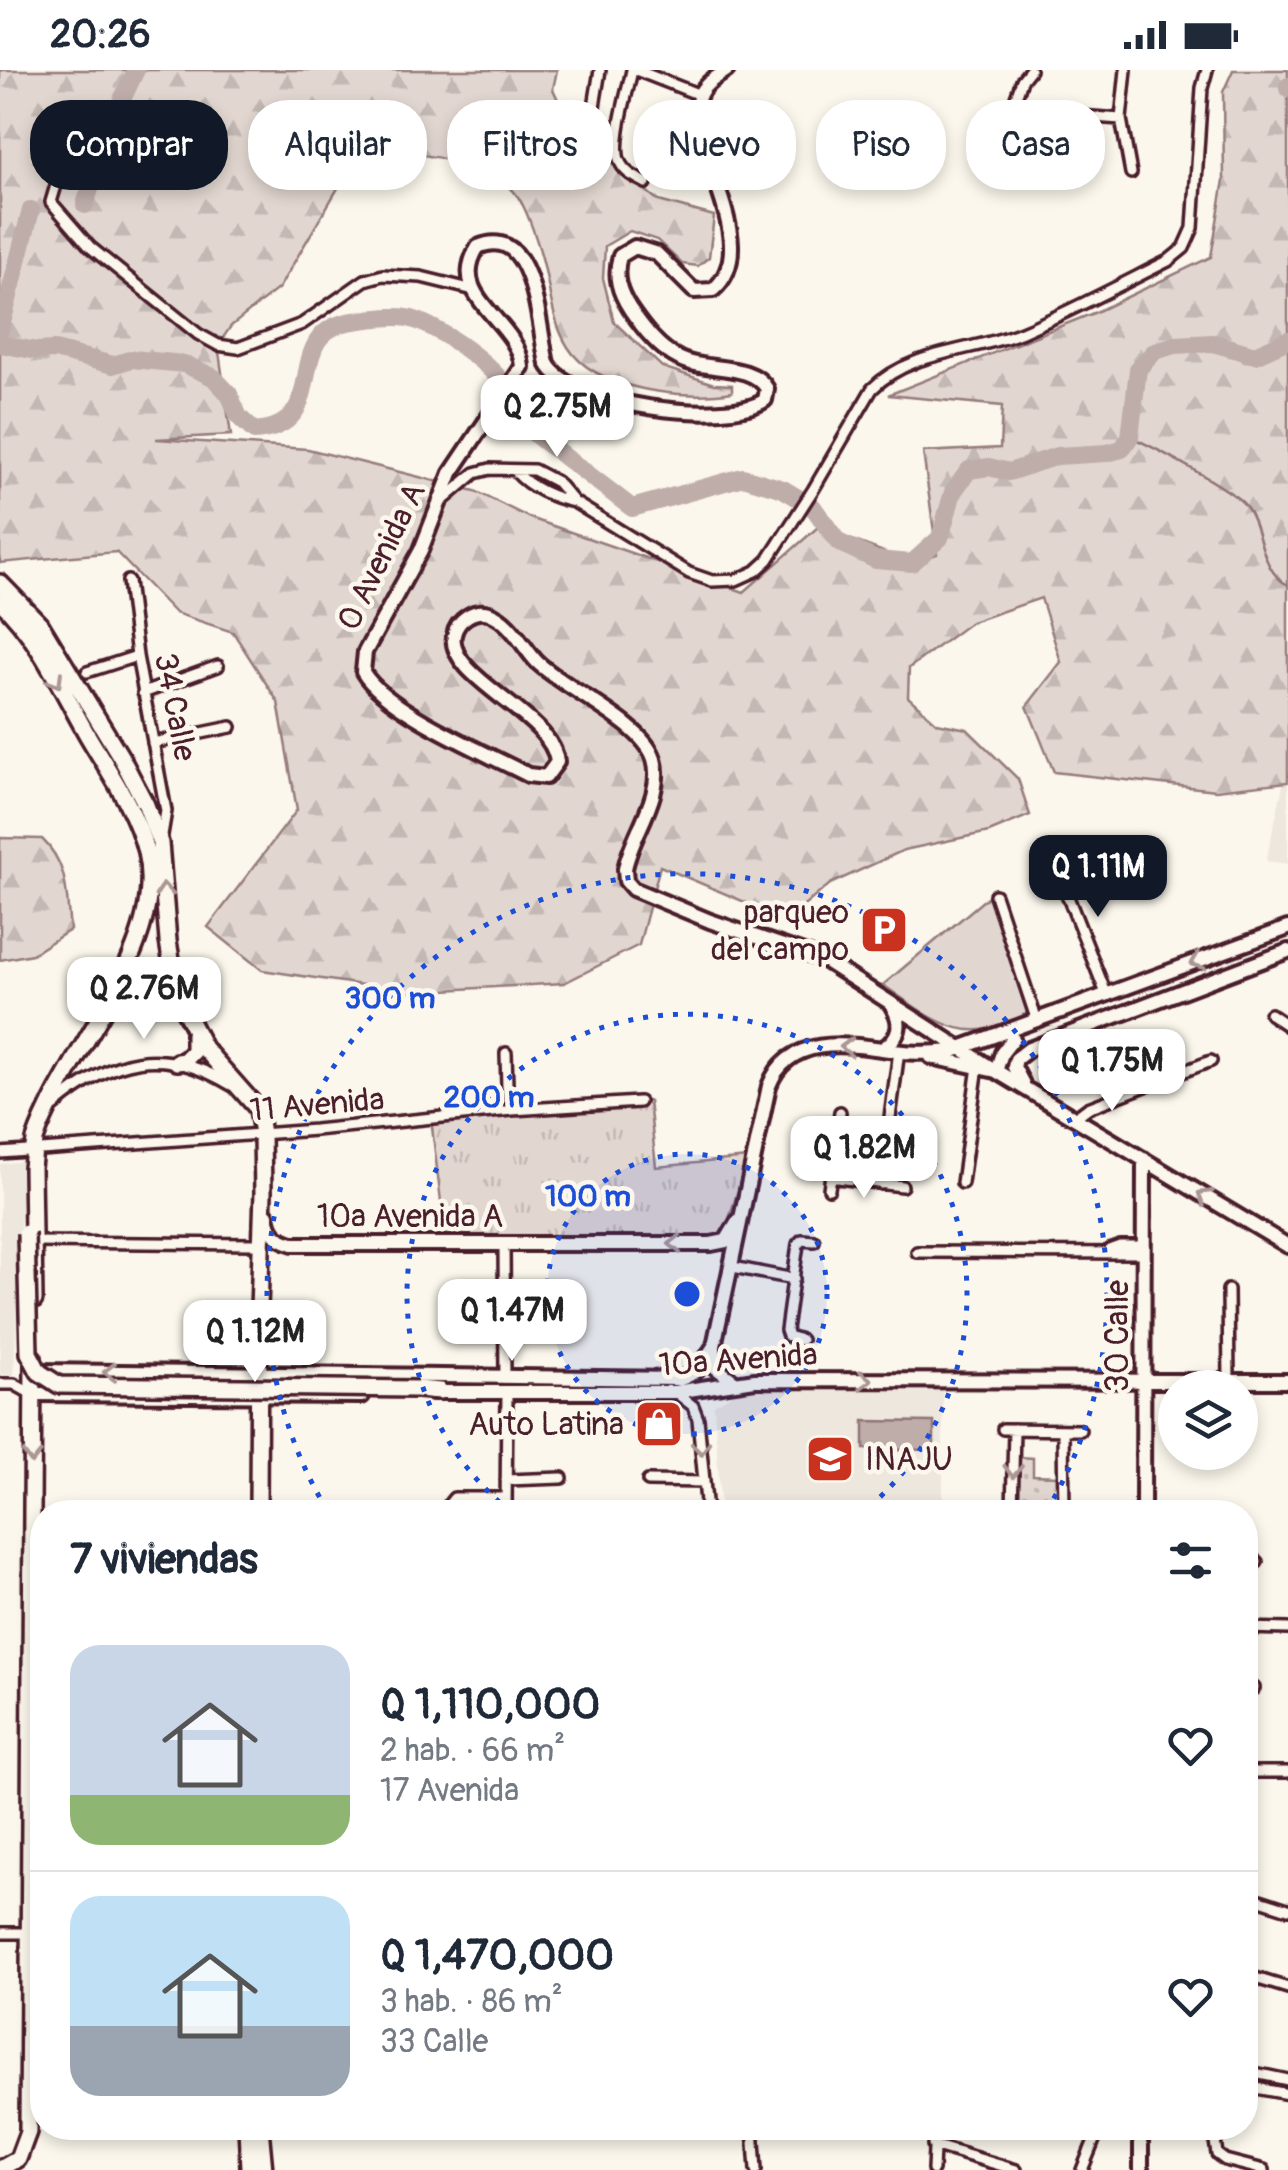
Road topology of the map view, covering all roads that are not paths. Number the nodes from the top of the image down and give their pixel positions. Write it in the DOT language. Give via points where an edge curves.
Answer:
graph roads {
  1 [pos="600,70"];
  2 [pos="634,70"];
  3 [pos="727,70"];
  4 [pos="1030,70"];
  5 [pos="1126,70"];
  6 [pos="1206,70"];
  7 [pos="647,72"];
  8 [pos="700,94"];
  9 [pos="595,100"];
  10 [pos="1121,118"];
  11 [pos="1131,174"];
  12 [pos="633,176"];
  13 [pos="55,190"];
  14 [pos="474,290"];
  15 [pos="442,502"];
  16 [pos="128,581"];
  17 [pos="0,583"];
  18 [pos="0,601"];
  19 [pos="137,656"];
  20 [pos="218,666"];
  21 [pos="88,672"];
  22 [pos="144,693"];
  23 [pos="231,727"];
  24 [pos="153,743"];
  25 [pos="160,843"];
  26 [pos="1066,892"];
  27 [pos="995,895"];
  28 [pos="1288,928"];
  29 [pos="1235,947"];
  30 [pos="1288,951"];
  31 [pos="1243,969"];
  32 [pos="1108,996"];
  33 [pos="890,1004"];
  34 [pos="1270,1014"];
  35 [pos="1037,1021"];
  36 [pos="1288,1026"];
  37 [pos="1022,1027"];
  38 [pos="192,1030"];
  39 [pos="1013,1039"];
  40 [pos="884,1048"];
  41 [pos="964,1048"];
  42 [pos="1029,1049"];
  43 [pos="506,1052"];
  44 [pos="903,1052"];
  45 [pos="1211,1061"];
  46 [pos="177,1062"];
  47 [pos="978,1066"];
  48 [pos="996,1070"];
  49 [pos="1025,1086"];
  50 [pos="250,1096"];
  51 [pos="639,1102"];
  52 [pos="512,1110"];
  53 [pos="48,1112"];
  54 [pos="840,1112"];
  55 [pos="1076,1117"];
  56 [pos="262,1134"];
  57 [pos="33,1150"];
  58 [pos="0,1153"];
  59 [pos="262,1158"];
  60 [pos="1144,1159"];
  61 [pos="830,1176"];
  62 [pos="962,1183"];
  63 [pos="882,1184"];
  64 [pos="902,1186"];
  65 [pos="829,1188"];
  66 [pos="263,1193"];
  67 [pos="746,1201"];
  68 [pos="31,1238"];
  69 [pos="814,1242"];
  70 [pos="255,1244"];
  71 [pos="504,1244"];
  72 [pos="1288,1246"];
  73 [pos="1144,1250"];
  74 [pos="917,1252"];
  75 [pos="733,1268"];
  76 [pos="794,1279"];
  77 [pos="1228,1290"];
  78 [pos="258,1309"];
  79 [pos="800,1340"];
  80 [pos="714,1346"];
  81 [pos="1228,1370"];
  82 [pos="33,1371"];
  83 [pos="258,1372"];
  84 [pos="287,1372"];
  85 [pos="1144,1380"];
  86 [pos="1158,1381"];
  87 [pos="1258,1381"];
  88 [pos="1288,1381"];
  89 [pos="735,1382"];
  90 [pos="0,1384"];
  91 [pos="14,1384"];
  92 [pos="506,1385"];
  93 [pos="440,1391"];
  94 [pos="675,1392"];
  95 [pos="32,1394"];
  96 [pos="258,1396"];
  97 [pos="288,1396"];
  98 [pos="1063,1430"];
  99 [pos="1080,1430"];
  100 [pos="562,1478"];
  101 [pos="506,1480"];
  102 [pos="648,1481"];
  103 [pos="704,1482"];
  104 [pos="506,1498"];
  105 [pos="35,1500"];
  106 [pos="258,1500"];
  107 [pos="452,1500"];
  108 [pos="706,1500"];
  109 [pos="1012,1500"];
  110 [pos="1064,1500"];
  111 [pos="1143,1500"];
  112 [pos="1258,1628"];
  113 [pos="1288,1629"];
  114 [pos="1258,1772"];
  115 [pos="1288,1772"];
  116 [pos="1258,1899"];
  117 [pos="1288,1909"];
  118 [pos="0,1933"];
  119 [pos="30,1933"];
  120 [pos="1258,1979"];
  121 [pos="1288,1988"];
  122 [pos="1258,2074"];
  123 [pos="1288,2080"];
  124 [pos="30,2087"];
  125 [pos="1258,2088"];
  126 [pos="1288,2094"];
  127 [pos="250,2140"];
  128 [pos="259,2140"];
  129 [pos="754,2140"];
  130 [pos="934,2140"];
  131 [pos="1094,2140"];
  132 [pos="1142,2140"];
  133 [pos="1214,2140"];
  134 [pos="934,2145"];
  135 [pos="0,2169"];
  136 [pos="257,2169"];
  137 [pos="756,2170"];
  138 [pos="933,2170"];
  139 [pos="1016,2170"];
  140 [pos="1082,2170"];
  141 [pos="1141,2170"];
  142 [pos="1264,2170"];
  1 -- 9 [label="street"];
  2 -- 7 [label="street"];
  2 -- 12 [label="street" via="618,143 618,160"];
  3 -- 8 [label="street"];
  4 -- 10 [label="street" via="1015,95 1021,112"];
  5 -- 10 [label="street"];
  6 -- 15 [label="street" via="1193,228 1184,248 1024,331 887,374 756,571 712,582 689,573 534,470 490,469"];
  7 -- 8 [label="street"];
  8 -- 14 [label="street" via="703,135 731,238 727,272 714,290 694,291 658,254 636,247 620,256 617,278 627,305 666,350 693,364 756,376 768,389 760,403 648,408 560,380 547,364 529,276 511,246 478,247 468,269"];
  10 -- 11 [label="street"];
  13 -- 14 [label="street" via="52,202 90,247 218,345 238,348 302,324 382,274"];
  14 -- 15 [label="street, 0 Avenida A" via="518,346 522,368 451,473"];
  15 -- 33 [label="street, 0 Avenida A" via="365,652 368,680 447,732 534,778 546,777 557,762 552,743 455,648 454,634 468,616 481,612 500,619 544,668 638,735 653,756 655,780 625,869 633,890 810,953"];
  16 -- 19 [label="street, 34 Calle"];
  17 -- 25 [label="main road" via="53,644 122,760"];
  18 -- 53 [label="main road, one-way" via="119,788 148,870 130,960"];
  19 -- 21 [label="street"];
  19 -- 22 [label="street, 34 Calle"];
  20 -- 22 [label="street"];
  22 -- 24 [label="street, 34 Calle"];
  23 -- 24 [label="street"];
  24 -- 25 [label="street, 34 Calle" via="166,811"];
  38 -- 25 [label="main road, one-way" via="177,996"];
  26 -- 32 [label="street"];
  27 -- 35 [label="street"];
  28 -- 29 [label="street"];
  29 -- 31 [label="street"];
  29 -- 32 [label="street, one-way"];
  30 -- 31 [label="street"];
  31 -- 42 [label="street"];
  32 -- 35 [label="street"];
  33 -- 40 [label="street" via="900,1026"];
  33 -- 41 [label="street, 0 Avenida A"];
  34 -- 36 [label="street"];
  35 -- 37 [label="street"];
  37 -- 39 [label="street"];
  37 -- 41 [label="street"];
  38 -- 46 [label="main road" via="194,1051"];
  38 -- 50 [label="main road"];
  39 -- 42 [label="street"];
  39 -- 48 [label="street"];
  40 -- 44 [label="street"];
  40 -- 67 [label="street, one-way" via="798,1051 773,1076"];
  41 -- 44 [label="street"];
  41 -- 48 [label="street, 0 Avenida A"];
  42 -- 49 [label="street" via="1014,1067"];
  43 -- 52 [label="street"];
  44 -- 47 [label="street"];
  44 -- 63 [label="street"];
  45 -- 55 [label="street"];
  46 -- 50 [label="street"];
  46 -- 53 [label="street" via="138,1062 97,1074"];
  47 -- 48 [label="street"];
  47 -- 62 [label="street"];
  48 -- 49 [label="street"];
  49 -- 55 [label="street"];
  50 -- 56 [label="main road"];
  51 -- 52 [label="street, 11 Avenida"];
  52 -- 56 [label="street, 11 Avenida"];
  53 -- 57 [label="main road"];
  54 -- 61 [label="street"];
  55 -- 60 [label="street"];
  56 -- 57 [label="street, 11 Avenida"];
  56 -- 59 [label="main road"];
  57 -- 58 [label="street, 11 Avenida"];
  57 -- 68 [label="main road"];
  59 -- 66 [label="main road"];
  59 -- 70 [label="main road"];
  72 -- 60 [label="street, one-way"];
  60 -- 73 [label="street, 30 Calle"];
  61 -- 63 [label="street"];
  61 -- 65 [label="street"];
  63 -- 64 [label="street"];
  66 -- 71 [label="street, 10a Avenida A" via="270,1229 293,1244"];
  66 -- 78 [label="main road"];
  67 -- 71 [label="street, 10a Avenida A, one-way" via="731,1236 719,1244"];
  67 -- 75 [label="street"];
  68 -- 70 [label="street"];
  68 -- 82 [label="main road"];
  68 -- 93 [label="main road, bridge" via="29,1353 39,1372 59,1386"];
  69 -- 76 [label="street" via="798,1244"];
  70 -- 78 [label="main road"];
  71 -- 92 [label="street"];
  73 -- 74 [label="street"];
  73 -- 85 [label="street, 30 Calle"];
  75 -- 76 [label="street"];
  75 -- 80 [label="street"];
  76 -- 79 [label="street" via="786,1333"];
  77 -- 81 [label="street"];
  78 -- 83 [label="main road"];
  80 -- 89 [label="street" via="716,1368"];
  80 -- 92 [label="street, 10a Avenida" via="696,1372 680,1379 548,1378"];
  83 -- 82 [label="street, 10a Avenida, one-way"];
  82 -- 91 [label="street"];
  82 -- 95 [label="main road"];
  83 -- 84 [label="street, 10a Avenida"];
  83 -- 96 [label="main road"];
  84 -- 92 [label="street, 10a Avenida"];
  84 -- 97 [label="street" via="276,1384"];
  85 -- 86 [label="street, 10a Avenida"];
  89 -- 85 [label="street, 10a Avenida, one-way"];
  85 -- 111 [label="street, 30 Calle"];
  87 -- 88 [label="street, 10a Avenida"];
  89 -- 94 [label="street, 10a Avenida"];
  90 -- 91 [label="street, 10a Avenida"];
  91 -- 95 [label="street, 10a Avenida"];
  92 -- 93 [label="street, 10a Avenida"];
  92 -- 94 [label="street, 10a Avenida"];
  92 -- 101 [label="street"];
  93 -- 97 [label="street, 10a Avenida"];
  94 -- 103 [label="street, one-way" via="696,1412"];
  95 -- 96 [label="street, 10a Avenida"];
  95 -- 105 [label="main road, one-way"];
  96 -- 97 [label="street, 10a Avenida"];
  96 -- 106 [label="main road"];
  98 -- 99 [label="street"];
  98 -- 109 [label="street, one-way" via="1009,1429"];
  98 -- 110 [label="street"];
  100 -- 101 [label="street"];
  101 -- 104 [label="street"];
  102 -- 103 [label="street"];
  103 -- 108 [label="street"];
  104 -- 107 [label="street"];
  112 -- 113 [label="street"];
  114 -- 115 [label="street"];
  116 -- 117 [label="street"];
  118 -- 119 [label="street"];
  120 -- 121 [label="street"];
  122 -- 123 [label="street"];
  124 -- 135 [label="main road" via="25,2147"];
  125 -- 126 [label="street"];
  127 -- 136 [label="main road"];
  128 -- 136 [label="main road"];
  129 -- 137 [label="street"];
  130 -- 134 [label="street"];
  131 -- 140 [label="street"];
  132 -- 141 [label="street"];
  133 -- 142 [label="street" via="1225,2160"];
  134 -- 138 [label="street"];
  134 -- 139 [label="street"];
}
